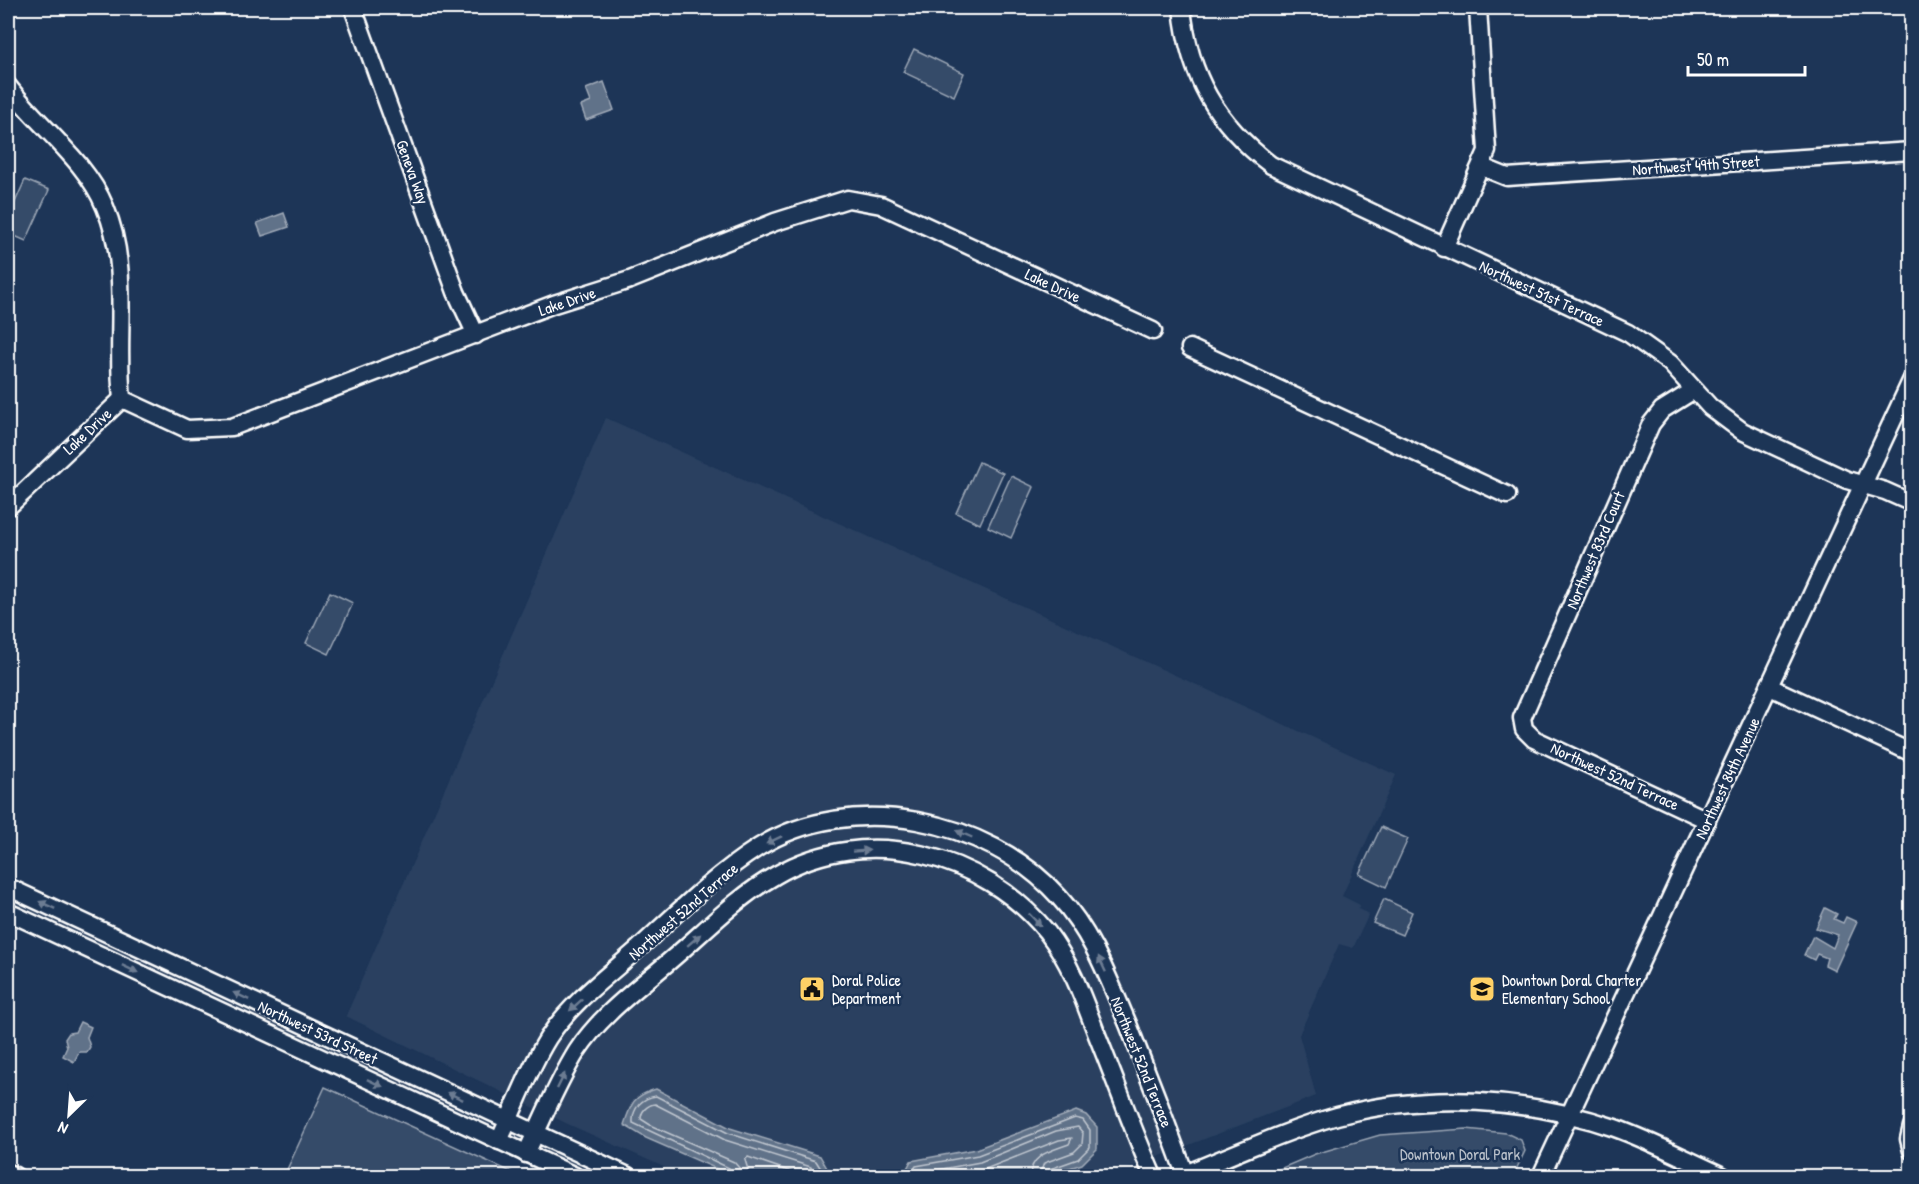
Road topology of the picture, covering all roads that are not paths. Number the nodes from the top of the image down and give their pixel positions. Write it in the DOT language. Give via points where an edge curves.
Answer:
graph roads {
  1 [pos="353,8"];
  2 [pos="1182,8"];
  3 [pos="1479,8"];
  4 [pos="8,86"];
  5 [pos="1911,151"];
  6 [pos="1482,167"];
  7 [pos="1444,248"];
  8 [pos="1153,331"];
  9 [pos="476,335"];
  10 [pos="1190,348"];
  11 [pos="1911,379"];
  12 [pos="1694,390"];
  13 [pos="122,399"];
  14 [pos="1862,484"];
  15 [pos="1507,495"];
  16 [pos="1911,502"];
  17 [pos="8,507"];
  18 [pos="1770,687"];
  19 [pos="1524,729"];
  20 [pos="1911,753"];
  21 [pos="1707,820"];
  22 [pos="8,887"];
  23 [pos="8,912"];
  24 [pos="86,923"];
  25 [pos="77,945"];
  26 [pos="608,977"];
  27 [pos="628,998"];
  28 [pos="1569,1115"];
  29 [pos="508,1120"];
  30 [pos="1911,1126"];
  31 [pos="536,1133"];
  32 [pos="499,1141"];
  33 [pos="1911,1151"];
  34 [pos="526,1154"];
  35 [pos="8,1173"];
  36 [pos="1183,1175"];
  37 [pos="15,1176"];
  38 [pos="575,1176"];
  39 [pos="628,1176"];
  40 [pos="1154,1176"];
  41 [pos="1541,1176"];
  42 [pos="1723,1176"];
  1 -- 9 [label="street, Geneva Way" via="456,292"];
  2 -- 7 [label="street, Northwest 51st Terrace" via="1192,62 1203,87 1221,117 1250,148 1271,165"];
  3 -- 6 [label="street" via="1487,145"];
  4 -- 13 [label="street" via="80,167 105,207 118,250 118,362"];
  5 -- 6 [label="street, Northwest 49th Street" via="1507,177"];
  6 -- 7 [label="street"];
  7 -- 12 [label="street, Northwest 51st Terrace" via="1642,341 1670,363"];
  8 -- 9 [label="street, Lake Drive" via="881,205 848,199 775,222"];
  9 -- 13 [label="street, Lake Drive" via="232,427 187,429"];
  10 -- 15 [label="street"];
  11 -- 14 [label="street, Northwest 84th Avenue"];
  12 -- 14 [label="street, Northwest 51st Terrace" via="1742,431"];
  12 -- 19 [label="street, Northwest 83rd Court" via="1662,410 1651,424 1522,718"];
  13 -- 17 [label="street, Lake Drive"];
  14 -- 16 [label="street, Northwest 51st Terrace"];
  14 -- 18 [label="street, Northwest 84th Avenue"];
  18 -- 20 [label="street"];
  18 -- 21 [label="street, Northwest 84th Avenue"];
  19 -- 21 [label="street, Northwest 52nd Terrace" via="1534,739"];
  21 -- 28 [label="street, Northwest 84th Avenue"];
  24 -- 22 [label="street, Northwest 53rd Street, one-way"];
  23 -- 25 [label="street, Northwest 53rd Street"];
  24 -- 25 [label="street"];
  29 -- 24 [label="street, Northwest 53rd Street, one-way"];
  25 -- 32 [label="street, Northwest 53rd Street, one-way"];
  26 -- 27 [label="street"];
  26 -- 29 [label="street, Northwest 52nd Terrace, one-way" via="567,1013 549,1037"];
  36 -- 26 [label="street, Northwest 52nd Terrace, one-way" via="1112,985 1072,913 1035,873 953,830 902,819 869,818 792,831 761,846 714,880"];
  31 -- 27 [label="street, Northwest 52nd Terrace, one-way" via="577,1050"];
  27 -- 40 [label="street, Northwest 52nd Terrace, one-way" via="735,902 806,860 898,849 927,854 983,877 1013,897 1066,959"];
  28 -- 36 [label="street" via="1472,1101 1400,1104 1337,1116"];
  28 -- 41 [label="street, Northwest 84th Avenue"];
  28 -- 42 [label="street" via="1616,1128"];
  29 -- 31 [label="street, Northwest 53rd Street"];
  29 -- 32 [label="street, Northwest 52nd Terrace"];
  30 -- 33 [label="street"];
  31 -- 34 [label="street, Northwest 52nd Terrace"];
  31 -- 39 [label="street, Northwest 53rd Street"];
  32 -- 34 [label="street, Northwest 53rd Street"];
  34 -- 38 [label="street, Northwest 53rd Street"];
  35 -- 37 [label="street"];
}
